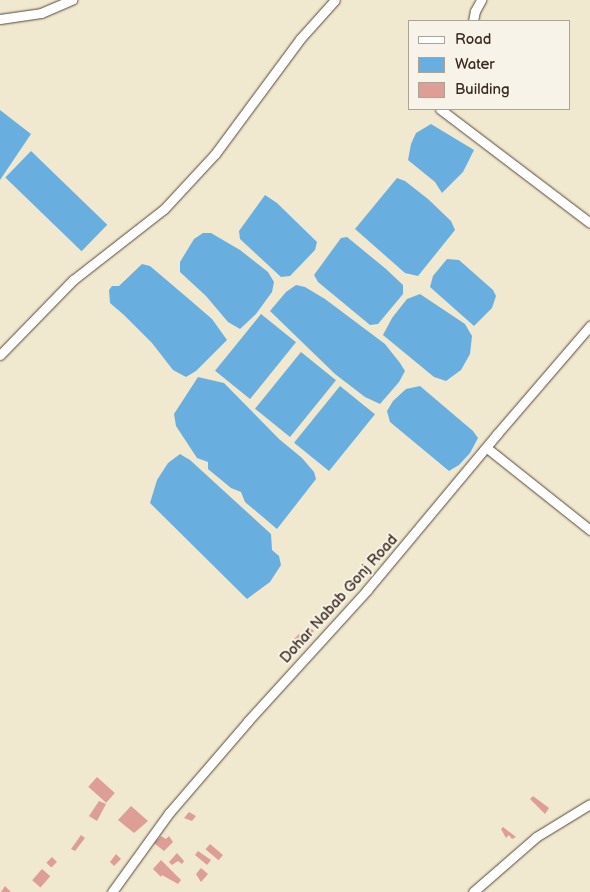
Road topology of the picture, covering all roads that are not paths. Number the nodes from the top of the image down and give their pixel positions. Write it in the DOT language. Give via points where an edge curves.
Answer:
graph roads {
  1 [pos="72,0"];
  2 [pos="335,0"];
  3 [pos="481,0"];
  4 [pos="0,19"];
  5 [pos="473,20"];
  6 [pos="441,110"];
  7 [pos="590,223"];
  8 [pos="590,326"];
  9 [pos="0,356"];
  10 [pos="487,448"];
  11 [pos="590,530"];
  12 [pos="590,804"];
  13 [pos="112,892"];
  14 [pos="473,892"];
  1 -- 4 [label="street" via="41,13"];
  2 -- 9 [label="street" via="300,39 215,154 164,209 73,280"];
  3 -- 5 [label="street"];
  6 -- 7 [label="street"];
  8 -- 10 [label="street, Dohar Nabab Gonj Road"];
  10 -- 11 [label="street"];
  10 -- 13 [label="street, Dohar Nabab Gonj Road" via="367,590 169,812"];
  12 -- 14 [label="street" via="536,837"];
}
